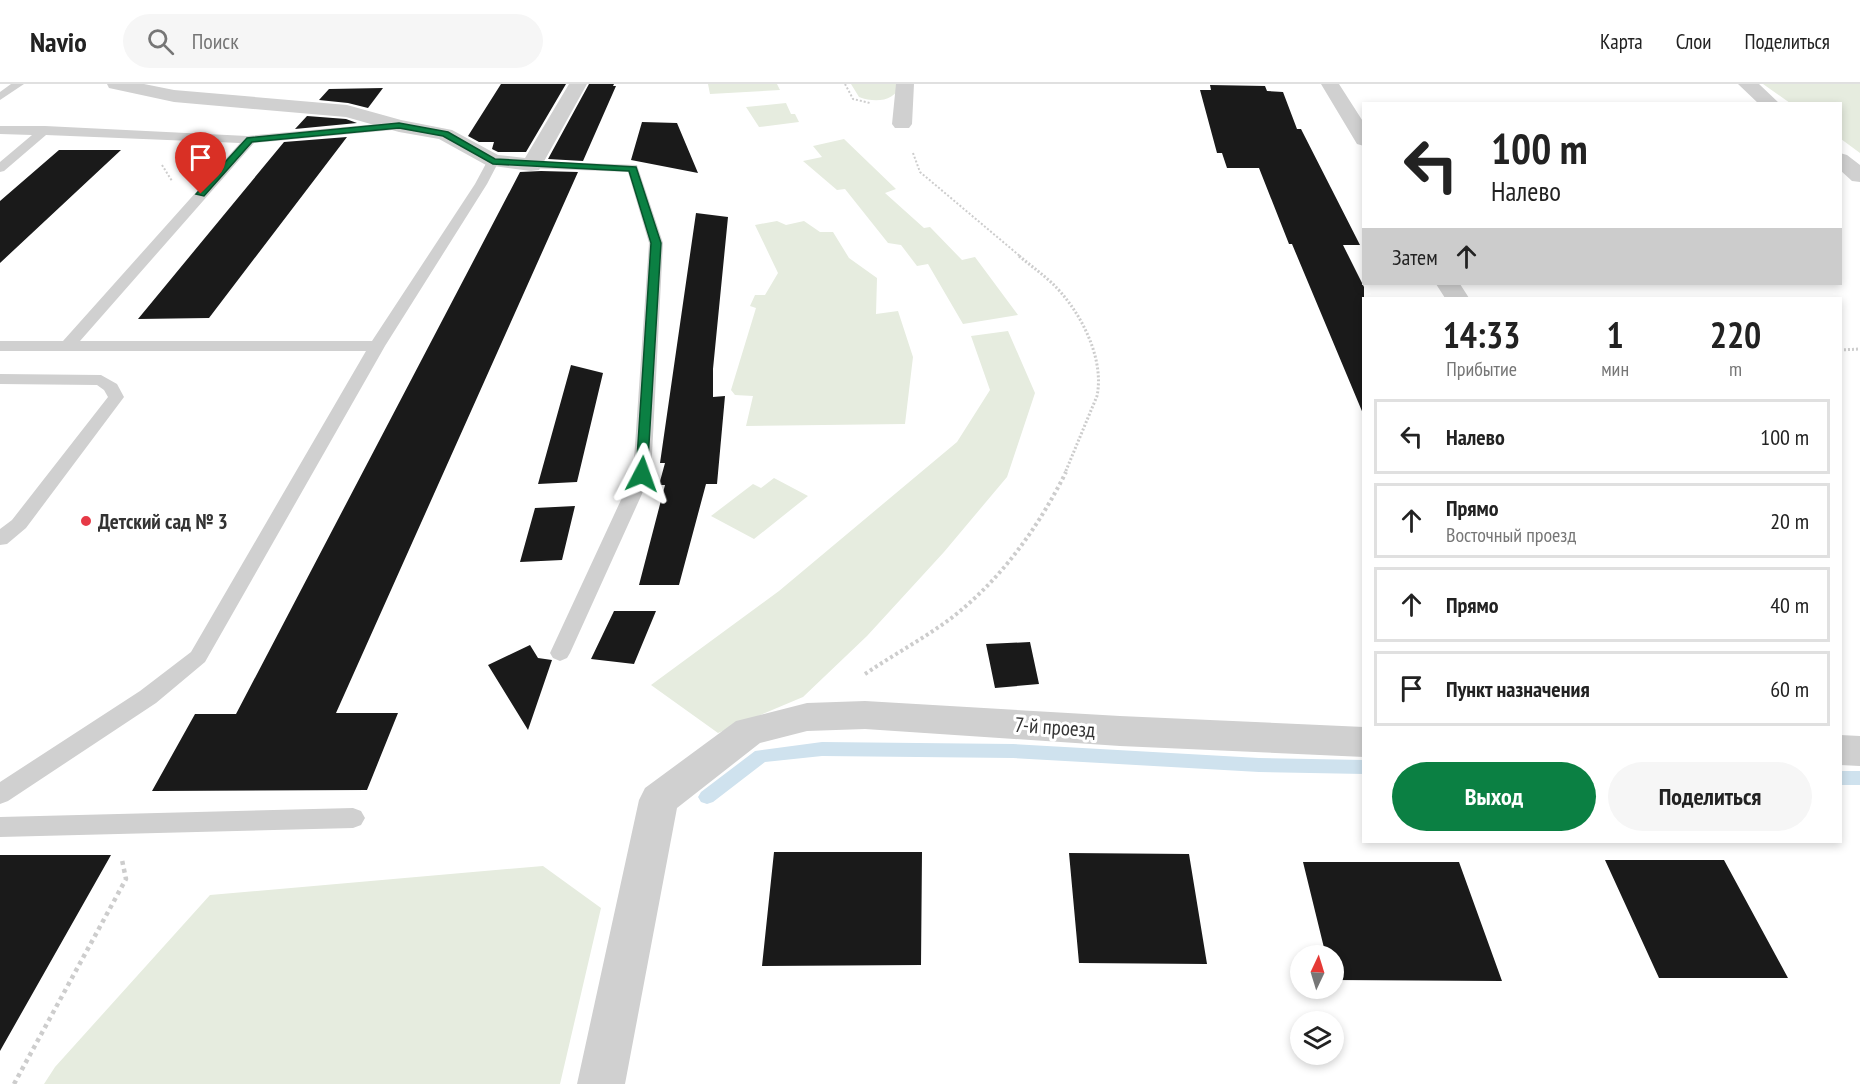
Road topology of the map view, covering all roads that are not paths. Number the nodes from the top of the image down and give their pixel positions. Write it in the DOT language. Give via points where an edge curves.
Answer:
graph roads {
  1 [pos="18,84"];
  2 [pos="116,84"];
  3 [pos="578,84"];
  4 [pos="905,84"];
  5 [pos="1330,84"];
  6 [pos="1747,84"];
  7 [pos="0,97"];
  8 [pos="1769,102"];
  9 [pos="902,124"];
  10 [pos="399,126"];
  11 [pos="0,130"];
  12 [pos="45,130"];
  13 [pos="1362,137"];
  14 [pos="250,140"];
  15 [pos="493,161"];
  16 [pos="1842,161"];
  17 [pos="531,165"];
  18 [pos="0,168"];
  19 [pos="1860,176"];
  20 [pos="0,346"];
  21 [pos="67,346"];
  22 [pos="377,346"];
  23 [pos="0,379"];
  24 [pos="0,539"];
  25 [pos="560,653"];
  26 [pos="1362,742"];
  27 [pos="1842,750"];
  28 [pos="1860,751"];
  29 [pos="0,794"];
  30 [pos="353,818"];
  31 [pos="0,827"];
  32 [pos="601,1084"];
  1 -- 7 [label="lane"];
  2 -- 10 [label="street" via="174,96 347,111"];
  3 -- 17 [label="street"];
  4 -- 9 [label="street"];
  5 -- 13 [label="street"];
  6 -- 8 [label="street"];
  10 -- 14 [label="lane"];
  10 -- 15 [label="street" via="445,134"];
  11 -- 12 [label="lane"];
  12 -- 14 [label="lane"];
  12 -- 18 [label="lane"];
  14 -- 21 [label="lane"];
  15 -- 17 [label="street"];
  15 -- 22 [label="lane"];
  16 -- 19 [label="street"];
  17 -- 25 [label="lane" via="633,168 656,243 642,474"];
  20 -- 21 [label="lane"];
  21 -- 22 [label="lane"];
  22 -- 29 [label="lane" via="198,657 148,697"];
  23 -- 24 [label="lane" via="101,380 116,397 19,524"];
  26 -- 32 [label="street, 7-й проезд" via="865,715 807,717 749,731 659,800"];
  27 -- 28 [label="street"];
  30 -- 31 [label="lane"];
}
